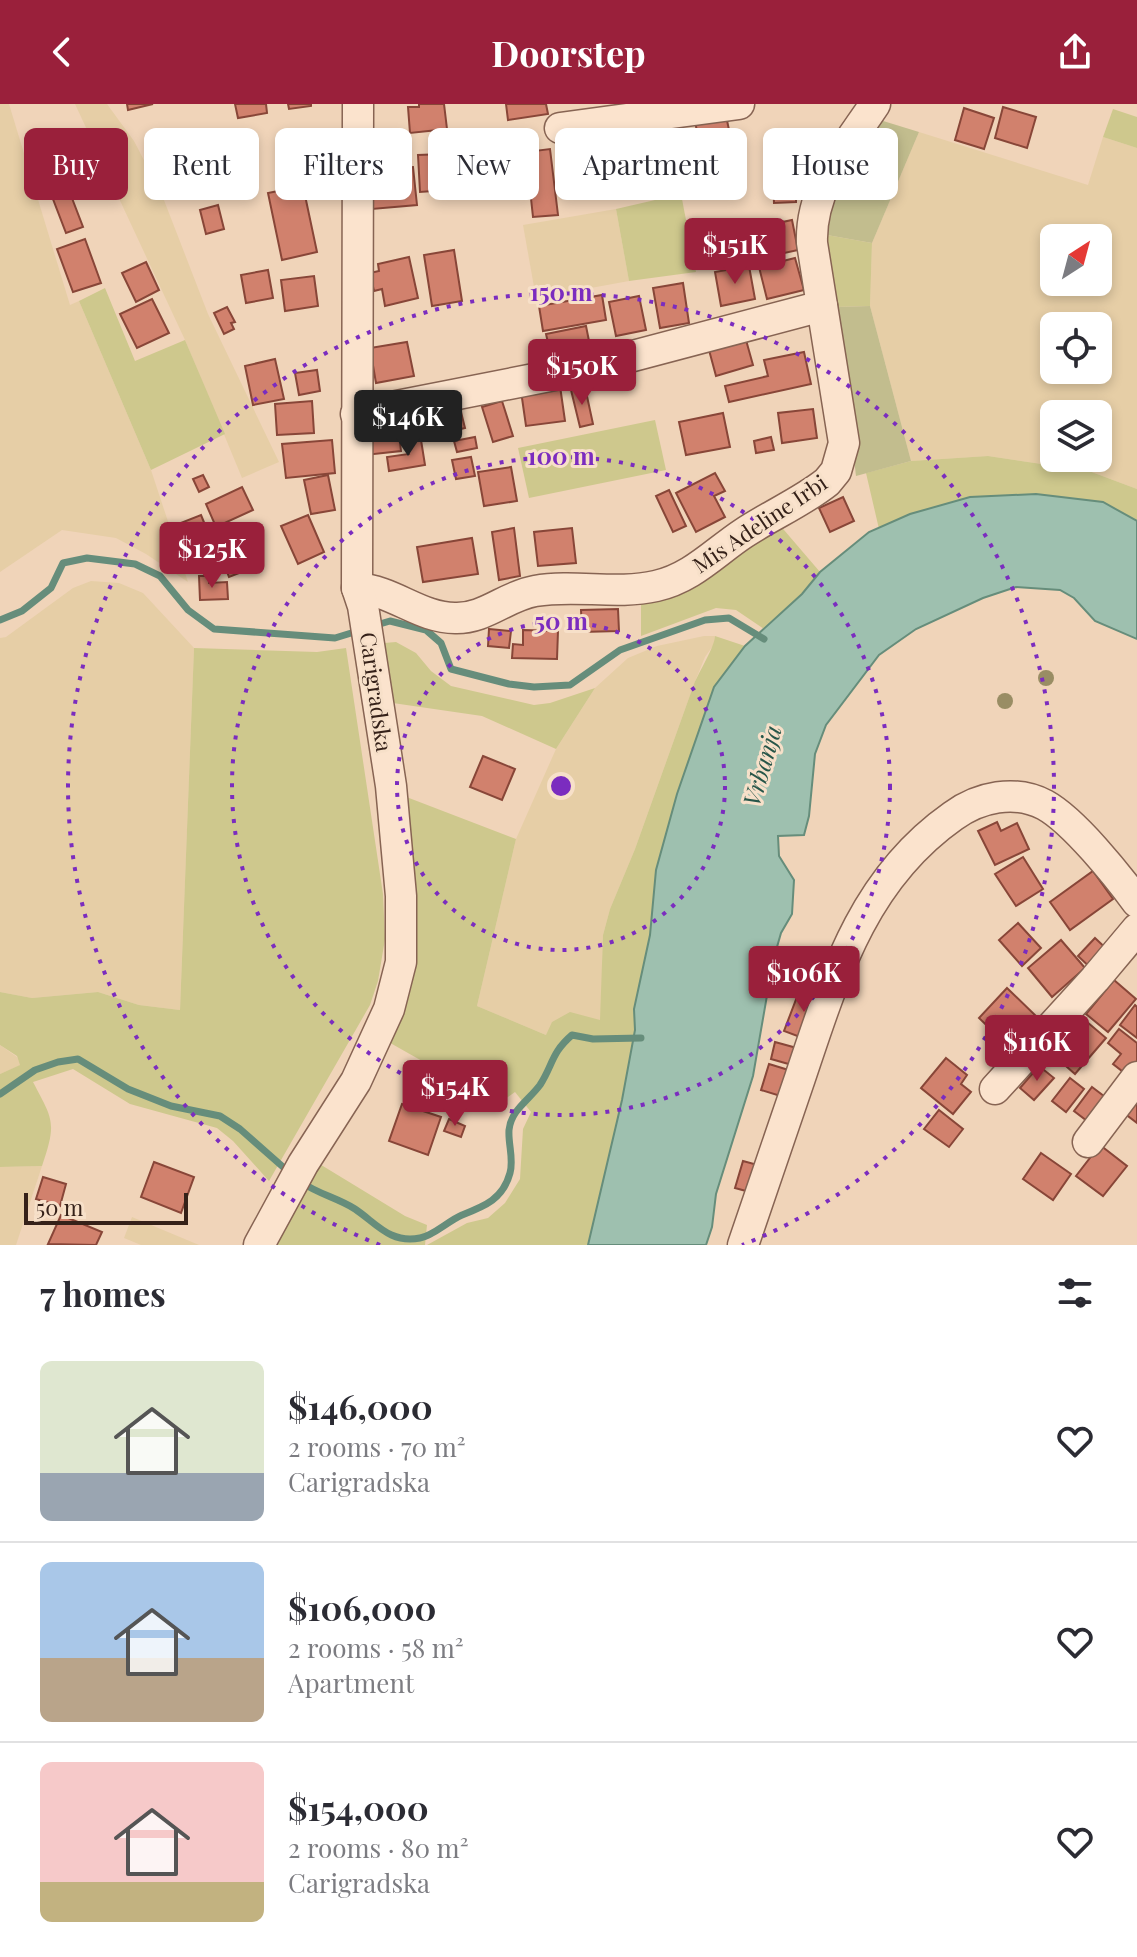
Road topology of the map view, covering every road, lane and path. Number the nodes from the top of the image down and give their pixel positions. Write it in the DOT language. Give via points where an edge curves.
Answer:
graph roads {
  1 [pos="358,104"];
  2 [pos="739,104"];
  3 [pos="875,104"];
  4 [pos="560,128"];
  5 [pos="822,306"];
  6 [pos="356,414"];
  7 [pos="360,597"];
  8 [pos="1137,902"];
  9 [pos="1137,929"];
  10 [pos="1137,1077"];
  11 [pos="995,1089"];
  12 [pos="1088,1142"];
  13 [pos="259,1245"];
  14 [pos="743,1245"];
  1 -- 6 [label="street, Carigradska"];
  2 -- 4 [label="street"];
  3 -- 5 [label="street, Mis Adeline Irbi" via="814,206 812,243"];
  5 -- 6 [label="street" via="580,370"];
  5 -- 7 [label="street, Mis Adeline Irbi" via="844,443 836,471 816,491 744,533 697,569 677,580 629,590 531,591 482,613 454,618 427,613 376,590"];
  6 -- 7 [label="street, Carigradska"];
  7 -- 13 [label="street, Carigradska" via="391,786 401,962 389,1009 356,1081"];
  8 -- 14 [label="street" via="1064,820 1044,805 1022,798 994,797 965,808 926,835 878,891 840,967"];
  9 -- 11 [label="street"];
  10 -- 12 [label="street"];
}
